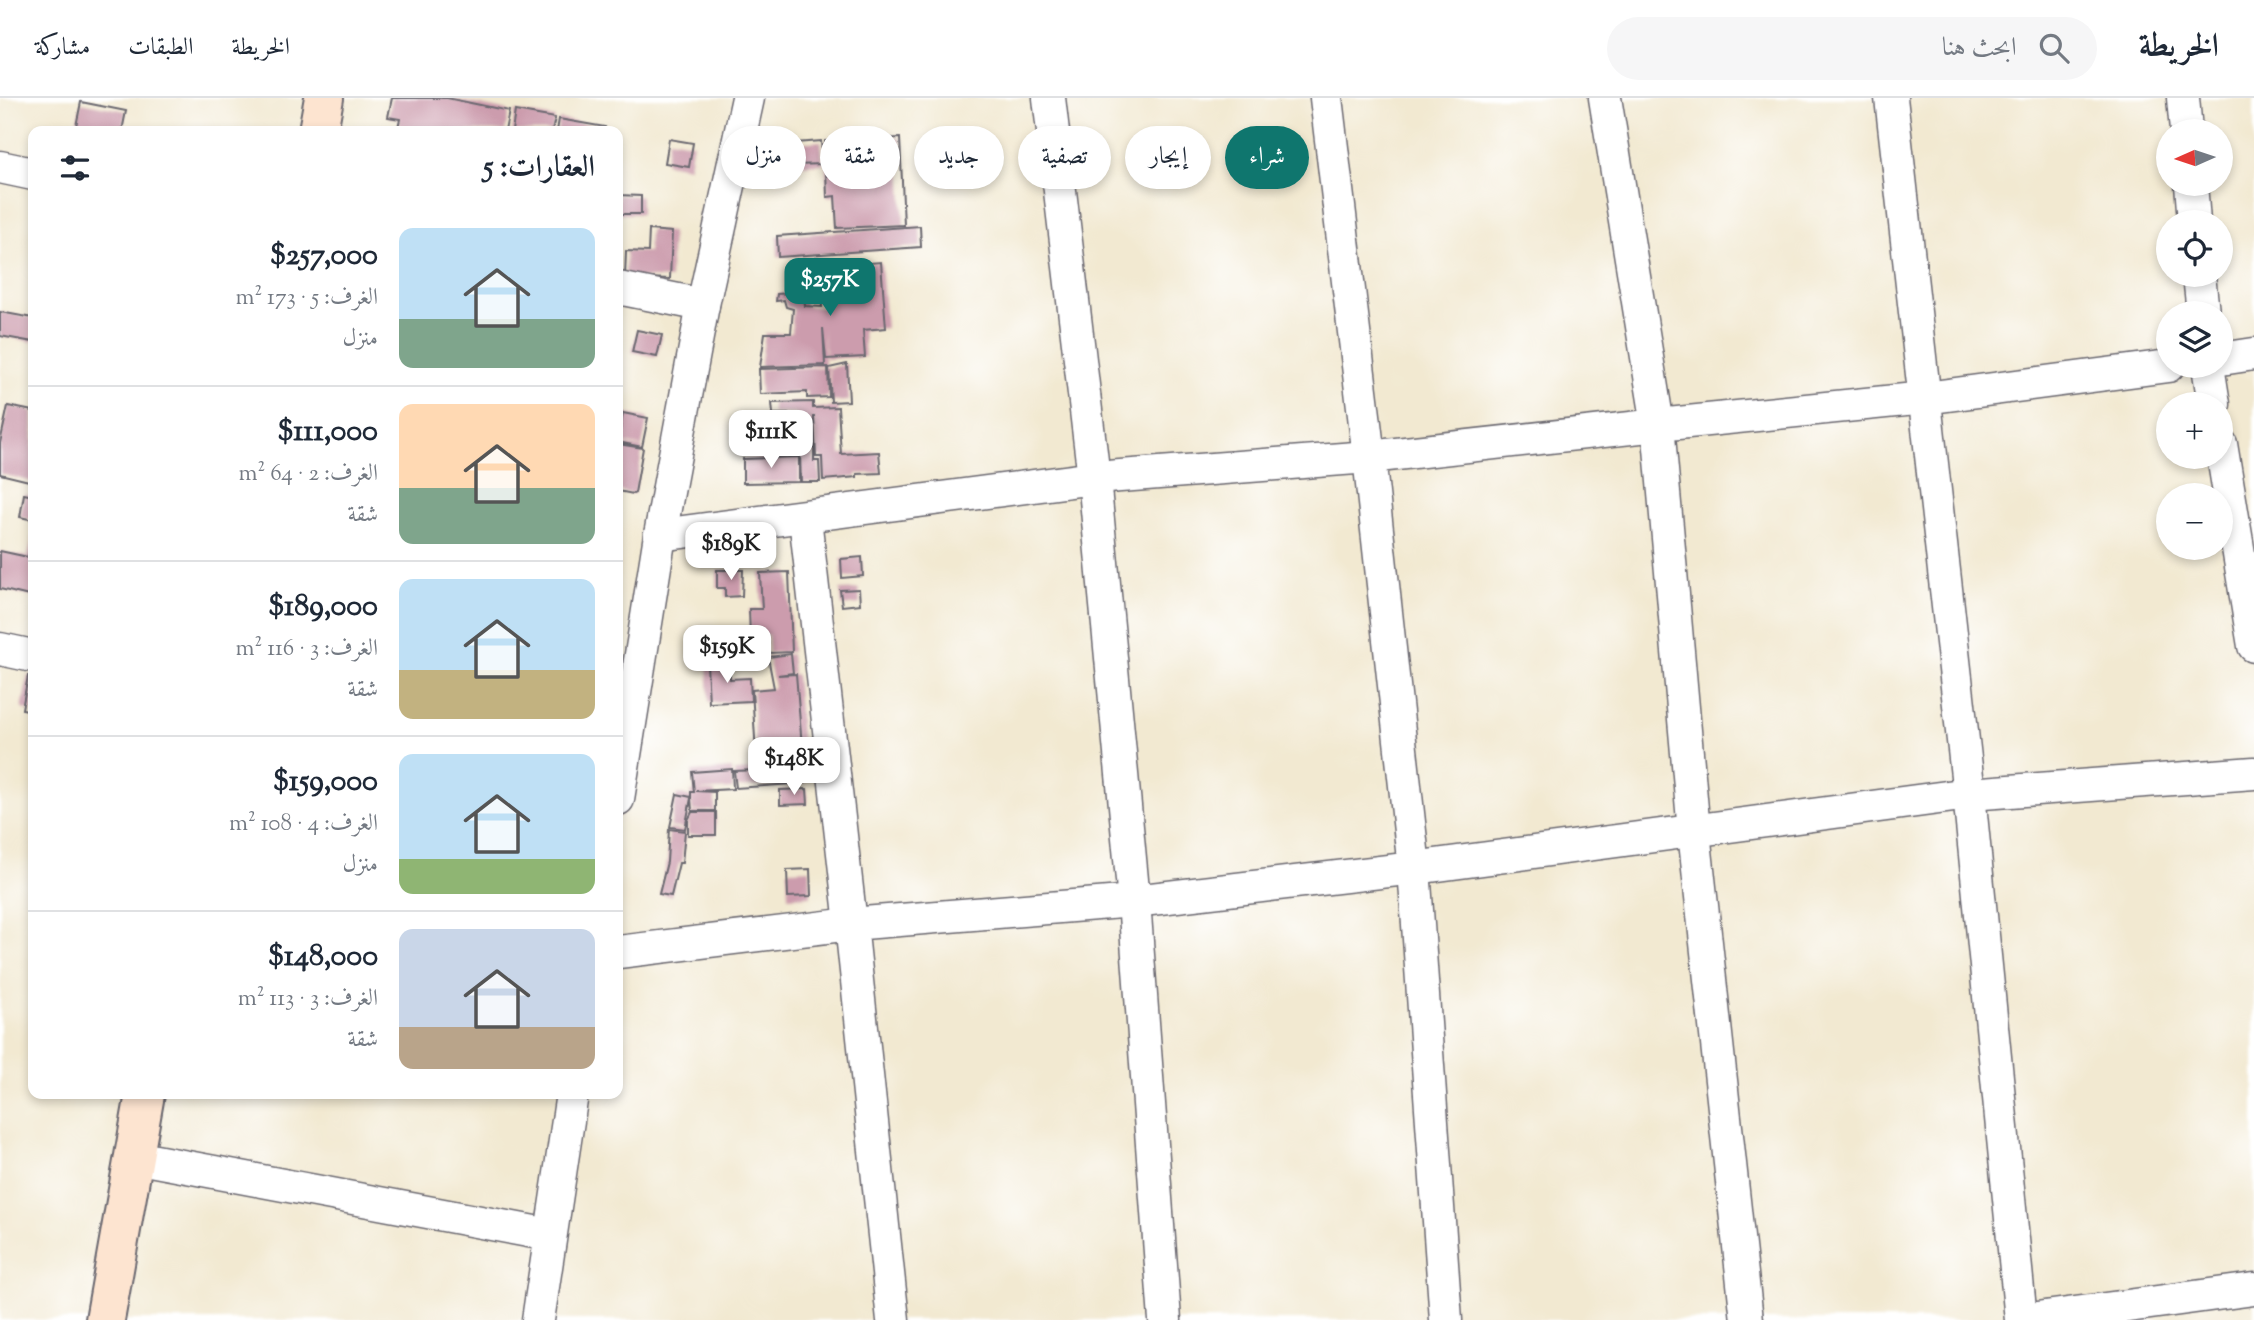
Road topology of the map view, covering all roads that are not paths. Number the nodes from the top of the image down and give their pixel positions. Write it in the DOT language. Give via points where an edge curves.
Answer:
graph roads {
  1 [pos="324,98"];
  2 [pos="748,98"];
  3 [pos="1049,98"];
  4 [pos="1326,98"];
  5 [pos="1605,98"];
  6 [pos="1891,98"];
  7 [pos="2183,98"];
  8 [pos="2185,119"];
  9 [pos="319,126"];
  10 [pos="0,167"];
  11 [pos="28,173"];
  12 [pos="623,289"];
  13 [pos="703,305"];
  14 [pos="2254,354"];
  15 [pos="2233,357"];
  16 [pos="2156,368"];
  17 [pos="1924,398"];
  18 [pos="1658,425"];
  19 [pos="1369,457"];
  20 [pos="2225,469"];
  21 [pos="1094,478"];
  22 [pos="805,518"];
  23 [pos="660,535"];
  24 [pos="2254,646"];
  25 [pos="0,649"];
  26 [pos="28,655"];
  27 [pos="623,756"];
  28 [pos="2254,773"];
  29 [pos="1969,794"];
  30 [pos="1694,832"];
  31 [pos="1414,868"];
  32 [pos="1134,901"];
  33 [pos="852,924"];
  34 [pos="623,951"];
  35 [pos="144,1099"];
  36 [pos="571,1099"];
  37 [pos="134,1157"];
  38 [pos="550,1235"];
  39 [pos="2254,1289"];
  40 [pos="105,1320"];
  41 [pos="538,1320"];
  42 [pos="893,1320"];
  43 [pos="1165,1320"];
  44 [pos="1446,1320"];
  45 [pos="1747,1320"];
  46 [pos="2022,1320"];
  1 -- 9 [label="street"];
  2 -- 13 [label="street"];
  3 -- 21 [label="street"];
  4 -- 19 [label="street"];
  5 -- 18 [label="street"];
  6 -- 17 [label="street"];
  7 -- 8 [label="street"];
  10 -- 11 [label="street"];
  12 -- 13 [label="street"];
  13 -- 23 [label="street"];
  14 -- 15 [label="street"];
  16 -- 17 [label="street"];
  17 -- 18 [label="street"];
  17 -- 29 [label="street"];
  18 -- 19 [label="street"];
  18 -- 30 [label="street"];
  19 -- 21 [label="street"];
  19 -- 31 [label="street"];
  20 -- 24 [label="street"];
  21 -- 22 [label="street"];
  21 -- 32 [label="street"];
  22 -- 23 [label="street"];
  22 -- 33 [label="street"];
  23 -- 27 [label="street"];
  25 -- 26 [label="street"];
  28 -- 29 [label="street"];
  29 -- 30 [label="street"];
  29 -- 46 [label="street"];
  30 -- 31 [label="street"];
  30 -- 45 [label="street"];
  31 -- 32 [label="street"];
  31 -- 44 [label="street"];
  32 -- 33 [label="street"];
  32 -- 43 [label="street"];
  33 -- 34 [label="street"];
  33 -- 42 [label="street"];
  35 -- 37 [label="street"];
  36 -- 38 [label="street"];
  37 -- 38 [label="street"];
  37 -- 40 [label="street"];
  38 -- 41 [label="street"];
  39 -- 46 [label="street"];
}
